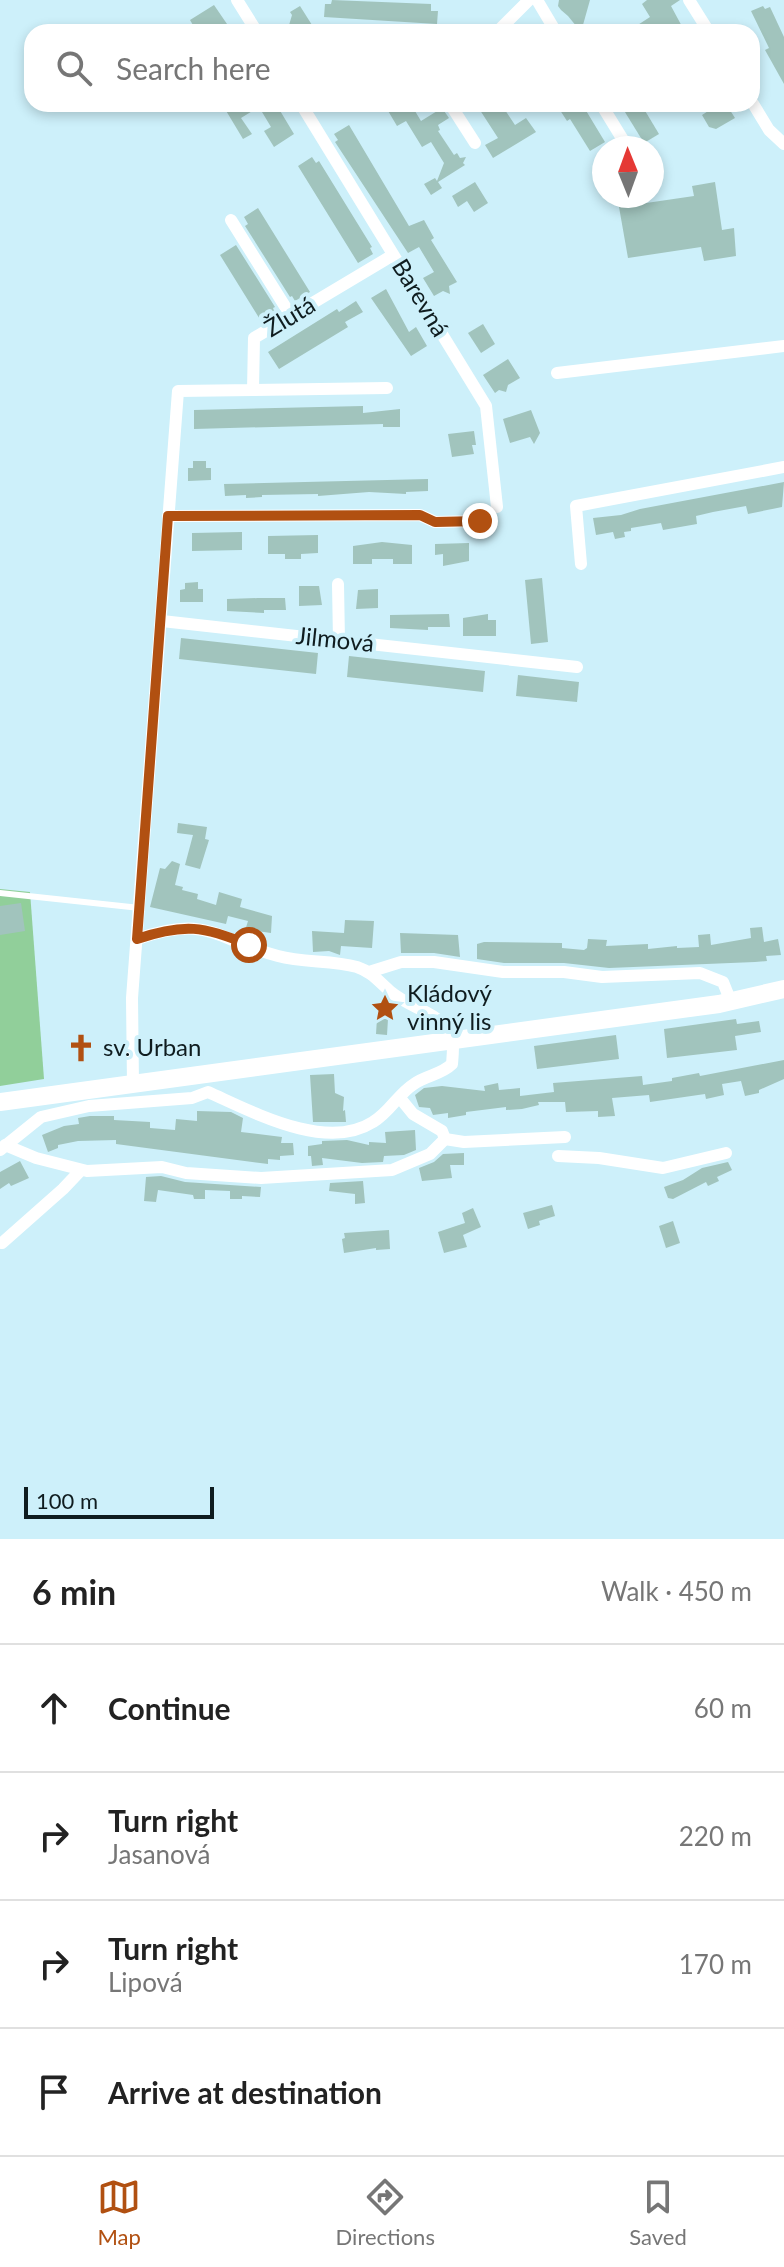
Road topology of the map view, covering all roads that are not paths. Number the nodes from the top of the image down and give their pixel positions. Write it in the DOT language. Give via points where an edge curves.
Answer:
graph roads {
  1 [pos="237,0"];
  2 [pos="529,0"];
  3 [pos="537,0"];
  4 [pos="689,0"];
  5 [pos="252,24"];
  6 [pos="505,24"];
  7 [pos="551,24"];
  8 [pos="704,24"];
  9 [pos="306,112"];
  10 [pos="455,112"];
  11 [pos="606,112"];
  12 [pos="758,112"];
  13 [pos="621,136"];
  14 [pos="475,143"];
  15 [pos="784,144"];
  16 [pos="231,220"];
  17 [pos="393,255"];
  18 [pos="291,316"];
  19 [pos="784,346"];
  20 [pos="557,373"];
  21 [pos="387,388"];
  22 [pos="253,390"];
  23 [pos="784,467"];
  24 [pos="497,507"];
  25 [pos="168,516"];
  26 [pos="480,521"];
  27 [pos="581,564"];
  28 [pos="338,584"];
  29 [pos="162,621"];
  30 [pos="339,641"];
  31 [pos="577,667"];
  32 [pos="0,893"];
  33 [pos="141,908"];
  34 [pos="137,939"];
  35 [pos="369,972"];
  36 [pos="784,989"];
  37 [pos="731,1002"];
  38 [pos="453,1040"];
  39 [pos="209,1083"];
  40 [pos="133,1084"];
  41 [pos="400,1098"];
  42 [pos="0,1102"];
  43 [pos="565,1137"];
  44 [pos="445,1139"];
  45 [pos="3,1148"];
  46 [pos="726,1153"];
  47 [pos="558,1156"];
  48 [pos="81,1170"];
  49 [pos="2,1243"];
  1 -- 5 [label="street"];
  2 -- 6 [label="street"];
  3 -- 7 [label="street"];
  4 -- 8 [label="street"];
  9 -- 17 [label="street, Barevná"];
  10 -- 14 [label="street"];
  11 -- 13 [label="street"];
  12 -- 15 [label="street"];
  16 -- 18 [label="street"];
  17 -- 18 [label="street, Žlutá"];
  17 -- 24 [label="street, Barevná" via="486,406"];
  18 -- 22 [label="street, Žlutá" via="254,338"];
  19 -- 20 [label="street"];
  21 -- 22 [label="street"];
  22 -- 25 [label="street" via="178,391"];
  23 -- 27 [label="street" via="576,506"];
  25 -- 26 [label="street" via="420,515 435,522"];
  25 -- 29 [label="street"];
  28 -- 30 [label="street"];
  29 -- 30 [label="street, Jilmová"];
  29 -- 33 [label="street"];
  30 -- 31 [label="street, Jilmová"];
  32 -- 33 [label="lane"];
  33 -- 34 [label="street"];
  34 -- 35 [label="street" via="175,928 201,929 278,956"];
  34 -- 40 [label="street"];
  35 -- 37 [label="street" via="401,962 434,962 602,977 700,973 723,982"];
  35 -- 38 [label="street" via="394,995 441,1022"];
  36 -- 37 [label="main road"];
  37 -- 38 [label="main road"];
  38 -- 39 [label="main road"];
  38 -- 41 [label="street" via="452,1064 414,1083"];
  39 -- 40 [label="main road"];
  39 -- 41 [label="street" via="273,1122 315,1131 363,1129"];
  39 -- 45 [label="street" via="192,1098 89,1106 41,1117"];
  40 -- 42 [label="main road"];
  41 -- 44 [label="street"];
  43 -- 44 [label="street"];
  44 -- 48 [label="street" via="430,1154 392,1170 261,1178 162,1167"];
  45 -- 48 [label="street"];
  46 -- 47 [label="street" via="663,1168"];
  48 -- 49 [label="street"];
}
